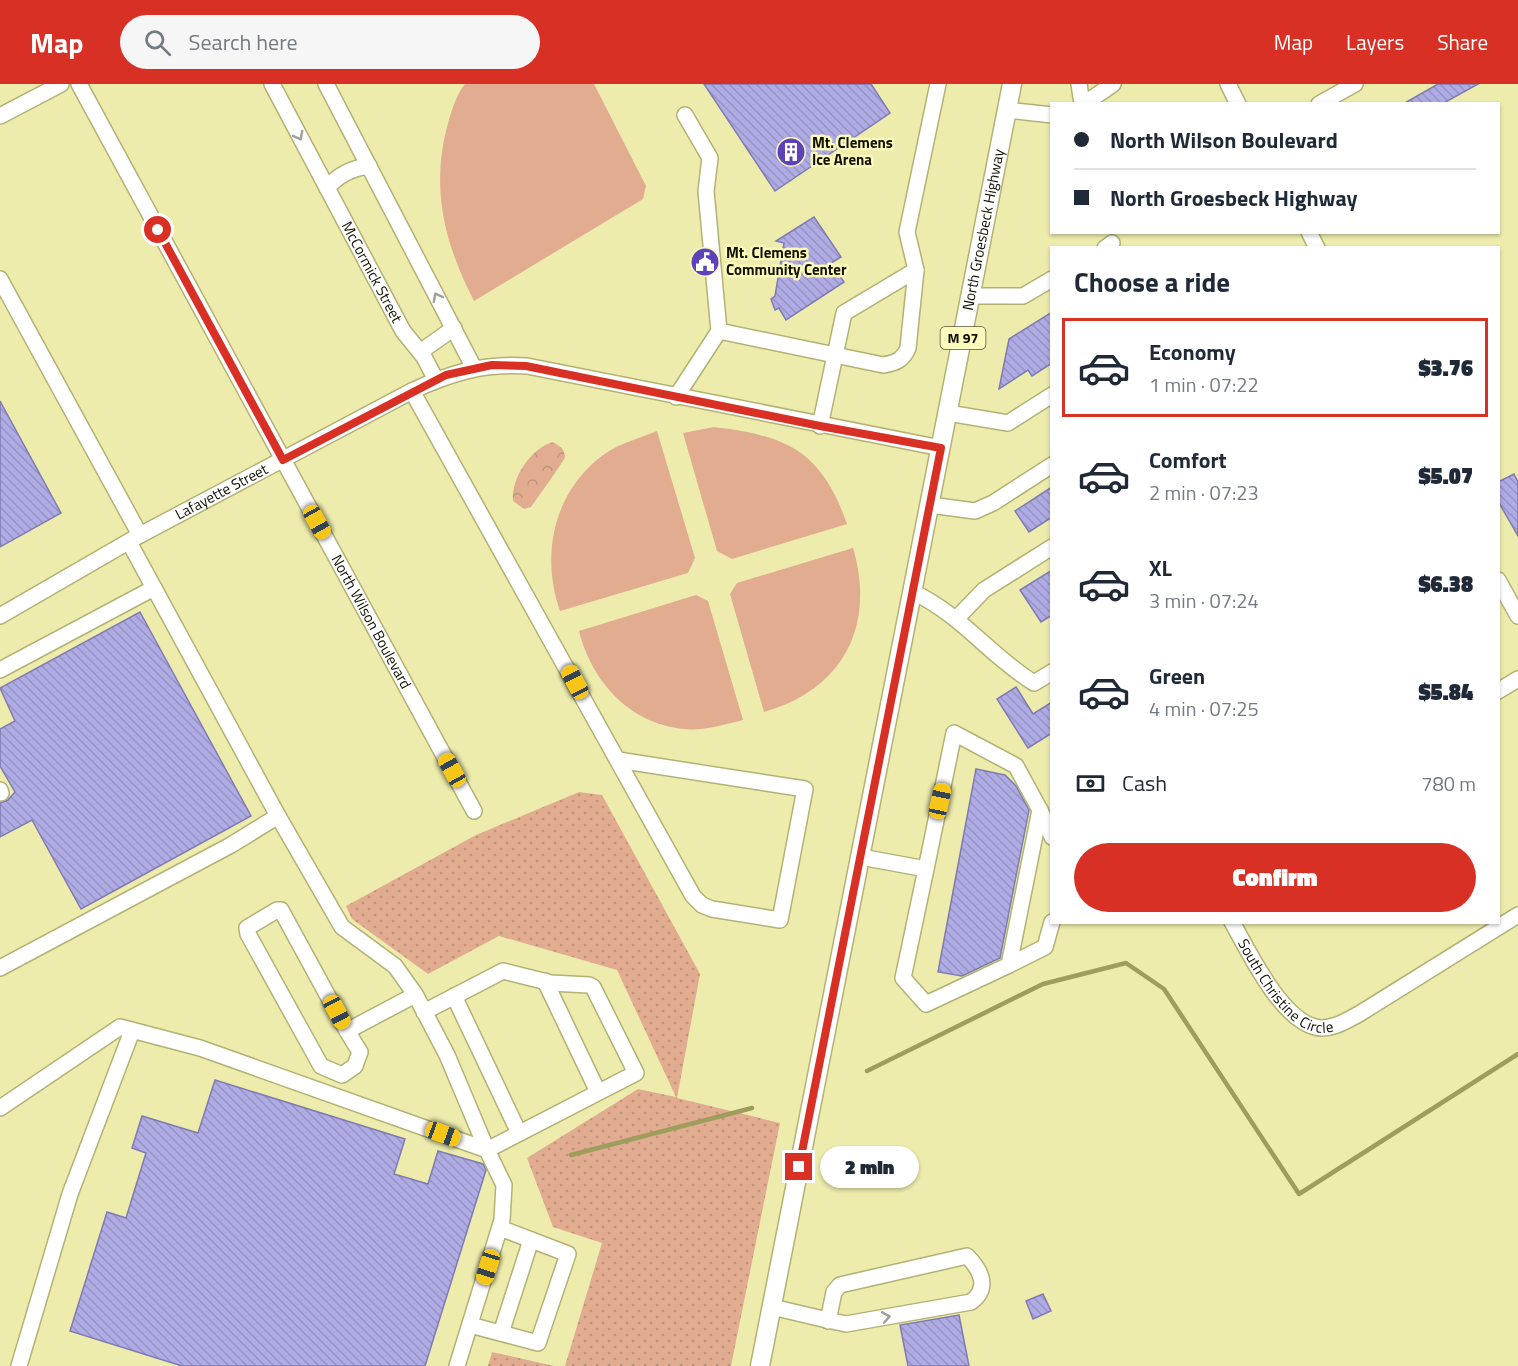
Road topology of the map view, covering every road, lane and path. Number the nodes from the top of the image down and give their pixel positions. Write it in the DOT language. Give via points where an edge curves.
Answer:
graph roads {
  1 [pos="61,84"];
  2 [pos="79,84"];
  3 [pos="272,84"];
  4 [pos="326,84"];
  5 [pos="938,84"];
  6 [pos="1012,84"];
  7 [pos="1079,84"];
  8 [pos="1113,84"];
  9 [pos="1228,84"];
  10 [pos="1355,84"];
  11 [pos="1083,102"];
  12 [pos="1086,102"];
  13 [pos="1237,102"];
  14 [pos="1323,102"];
  15 [pos="1007,110"];
  16 [pos="685,115"];
  17 [pos="1050,115"];
  18 [pos="0,116"];
  19 [pos="369,166"];
  20 [pos="327,188"];
  21 [pos="916,270"];
  22 [pos="0,279"];
  23 [pos="1050,280"];
  24 [pos="971,296"];
  25 [pos="454,328"];
  26 [pos="719,331"];
  27 [pos="420,352"];
  28 [pos="835,356"];
  29 [pos="474,368"];
  30 [pos="436,380"];
  31 [pos="412,391"];
  32 [pos="1050,396"];
  33 [pos="676,397"];
  34 [pos="948,413"];
  35 [pos="820,426"];
  36 [pos="941,448"];
  37 [pos="283,460"];
  38 [pos="1050,466"];
  39 [pos="930,506"];
  40 [pos="135,538"];
  41 [pos="1050,548"];
  42 [pos="1500,584"];
  43 [pos="154,588"];
  44 [pos="913,592"];
  45 [pos="0,597"];
  46 [pos="5,613"];
  47 [pos="1518,616"];
  48 [pos="956,619"];
  49 [pos="0,670"];
  50 [pos="1050,673"];
  51 [pos="1518,679"];
  52 [pos="1500,690"];
  53 [pos="618,760"];
  54 [pos="1040,810"];
  55 [pos="474,811"];
  56 [pos="278,816"];
  57 [pos="1050,832"];
  58 [pos="861,857"];
  59 [pos="926,869"];
  60 [pos="1518,915"];
  61 [pos="1051,924"];
  62 [pos="1233,924"];
  63 [pos="1009,965"];
  64 [pos="0,968"];
  65 [pos="545,981"];
  66 [pos="415,995"];
  67 [pos="454,996"];
  68 [pos="424,1012"];
  69 [pos="132,1031"];
  70 [pos="347,1031"];
  71 [pos="598,1092"];
  72 [pos="0,1108"];
  73 [pos="519,1133"];
  74 [pos="487,1150"];
  75 [pos="500,1228"];
  76 [pos="531,1240"];
  77 [pos="772,1307"];
  78 [pos="828,1321"];
  79 [pos="470,1325"];
  80 [pos="501,1333"];
  81 [pos="19,1366"];
  82 [pos="457,1366"];
  83 [pos="760,1366"];
  1 -- 18 [label="street"];
  2 -- 37 [label="street, North Wilson Boulevard"];
  3 -- 20 [label="street, McCormick Street, one-way"];
  4 -- 19 [label="street"];
  5 -- 21 [label="street" via="907,232"];
  6 -- 15 [label="main road, North Groesbeck Highway / M 97"];
  7 -- 11 [label="street"];
  8 -- 12 [label="street"];
  9 -- 13 [label="street"];
  10 -- 14 [label="street"];
  15 -- 17 [label="street"];
  15 -- 24 [label="main road, North Groesbeck Highway / M 97"];
  16 -- 26 [label="street" via="710,158 706,191"];
  19 -- 20 [label="street" via="345,173"];
  25 -- 19 [label="street, one-way"];
  20 -- 27 [label="street, McCormick Street" via="403,331"];
  21 -- 28 [label="street" via="844,313"];
  21 -- 28 [label="street" via="904,357 883,365"];
  22 -- 40 [label="street"];
  23 -- 24 [label="street" via="1023,296"];
  24 -- 34 [label="main road, North Groesbeck Highway / M 97"];
  25 -- 27 [label="street"];
  25 -- 29 [label="street"];
  26 -- 28 [label="street"];
  26 -- 33 [label="street"];
  27 -- 30 [label="street, McCormick Street"];
  28 -- 35 [label="street"];
  29 -- 30 [label="street, Lafayette Street"];
  29 -- 33 [label="street, Lafayette Street" via="526,366"];
  30 -- 31 [label="street, Lafayette Street"];
  31 -- 37 [label="street, Lafayette Street"];
  31 -- 53 [label="street"];
  32 -- 34 [label="street" via="1008,423"];
  33 -- 35 [label="street, Lafayette Street"];
  34 -- 36 [label="main road, North Groesbeck Highway / M 97"];
  35 -- 36 [label="street, Lafayette Street"];
  36 -- 39 [label="main road, North Groesbeck Highway / M 97"];
  37 -- 40 [label="street, Lafayette Street"];
  37 -- 55 [label="street, North Wilson Boulevard"];
  38 -- 39 [label="street" via="975,511"];
  39 -- 44 [label="main road, North Groesbeck Highway / M 97"];
  40 -- 43 [label="street"];
  40 -- 46 [label="street, Lafayette Street"];
  41 -- 48 [label="street" via="984,591"];
  42 -- 47 [label="street"];
  43 -- 49 [label="street"];
  43 -- 56 [label="street"];
  44 -- 48 [label="street" via="939,604"];
  44 -- 58 [label="main road, North Groesbeck Highway / M 97"];
  45 -- 46 [label="street"];
  48 -- 50 [label="street" via="1034,683"];
  51 -- 52 [label="street"];
  53 -- 53 [label="street" via="696,901 712,909 780,920 805,789"];
  54 -- 57 [label="street"];
  54 -- 59 [label="street" via="1016,766 954,733"];
  54 -- 63 [label="street"];
  56 -- 64 [label="street"];
  56 -- 66 [label="street" via="342,927 395,966"];
  58 -- 59 [label="street"];
  58 -- 77 [label="main road, North Groesbeck Highway / M 97"];
  59 -- 63 [label="street" via="903,978 926,1004"];
  60 -- 62 [label="street, South Christine Circle" via="1386,999 1335,1025 1314,1027 1300,1020 1279,997"];
  61 -- 63 [label="street" via="1045,947"];
  65 -- 67 [label="street" via="503,971"];
  65 -- 71 [label="street"];
  65 -- 71 [label="street" via="592,987 636,1073"];
  66 -- 68 [label="street"];
  66 -- 70 [label="street"];
  67 -- 68 [label="street"];
  67 -- 73 [label="street"];
  68 -- 74 [label="street" via="447,1055"];
  69 -- 72 [label="street" via="120,1027"];
  69 -- 74 [label="street" via="200,1048"];
  69 -- 81 [label="street" via="70,1194"];
  70 -- 70 [label="street" via="360,1052 355,1066 342,1074 321,1066 247,928 281,910"];
  71 -- 73 [label="street"];
  73 -- 74 [label="street"];
  74 -- 75 [label="street" via="504,1185"];
  75 -- 76 [label="street"];
  75 -- 79 [label="street"];
  76 -- 80 [label="street"];
  76 -- 80 [label="street" via="568,1254 538,1343"];
  77 -- 78 [label="street"];
  77 -- 83 [label="main road, North Groesbeck Highway / M 97"];
  78 -- 78 [label="street, one-way" via="846,1324 971,1302 980,1296 983,1284 978,1267 967,1256 840,1285 834,1292"];
  79 -- 80 [label="street"];
  79 -- 82 [label="street"];
}
